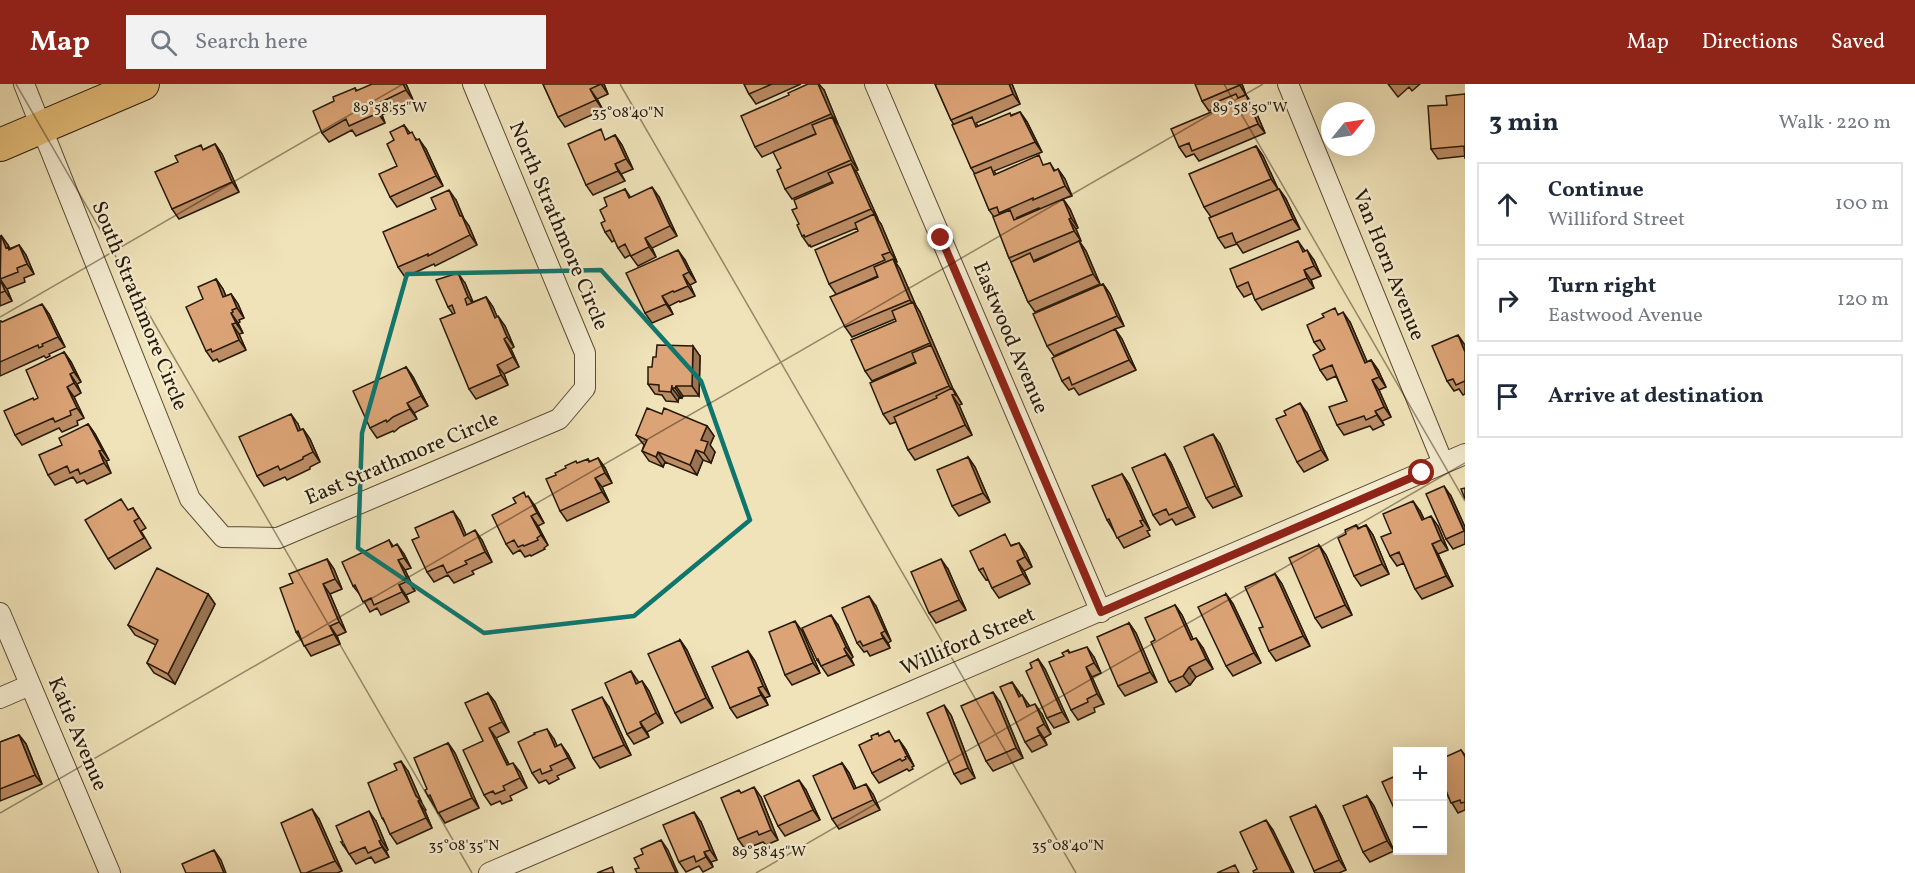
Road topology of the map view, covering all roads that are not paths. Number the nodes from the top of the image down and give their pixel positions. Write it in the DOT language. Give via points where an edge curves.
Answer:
graph roads {
  1 [pos="24,84"];
  2 [pos="143,84"];
  3 [pos="472,84"];
  4 [pos="875,84"];
  5 [pos="1288,84"];
  6 [pos="41,127"];
  7 [pos="0,144"];
  8 [pos="585,388"];
  9 [pos="1465,454"];
  10 [pos="1443,463"];
  11 [pos="223,537"];
  12 [pos="1101,612"];
  13 [pos="0,613"];
  14 [pos="30,685"];
  15 [pos="0,698"];
  16 [pos="110,873"];
  17 [pos="489,873"];
  1 -- 6 [label="street, South Strathmore Circle"];
  2 -- 6 [label="main road"];
  3 -- 8 [label="street, North Strathmore Circle" via="585,353"];
  4 -- 12 [label="street, Eastwood Avenue"];
  5 -- 10 [label="street, Van Horn Avenue"];
  6 -- 7 [label="main road"];
  6 -- 11 [label="street, South Strathmore Circle" via="190,499"];
  8 -- 11 [label="street, East Strathmore Circle" via="559,419 278,538"];
  9 -- 10 [label="street, Williford Street"];
  10 -- 12 [label="street, Williford Street"];
  12 -- 17 [label="street, Williford Street"];
  13 -- 14 [label="street, Katie Avenue"];
  14 -- 15 [label="street"];
  14 -- 16 [label="street, Katie Avenue"];
}
